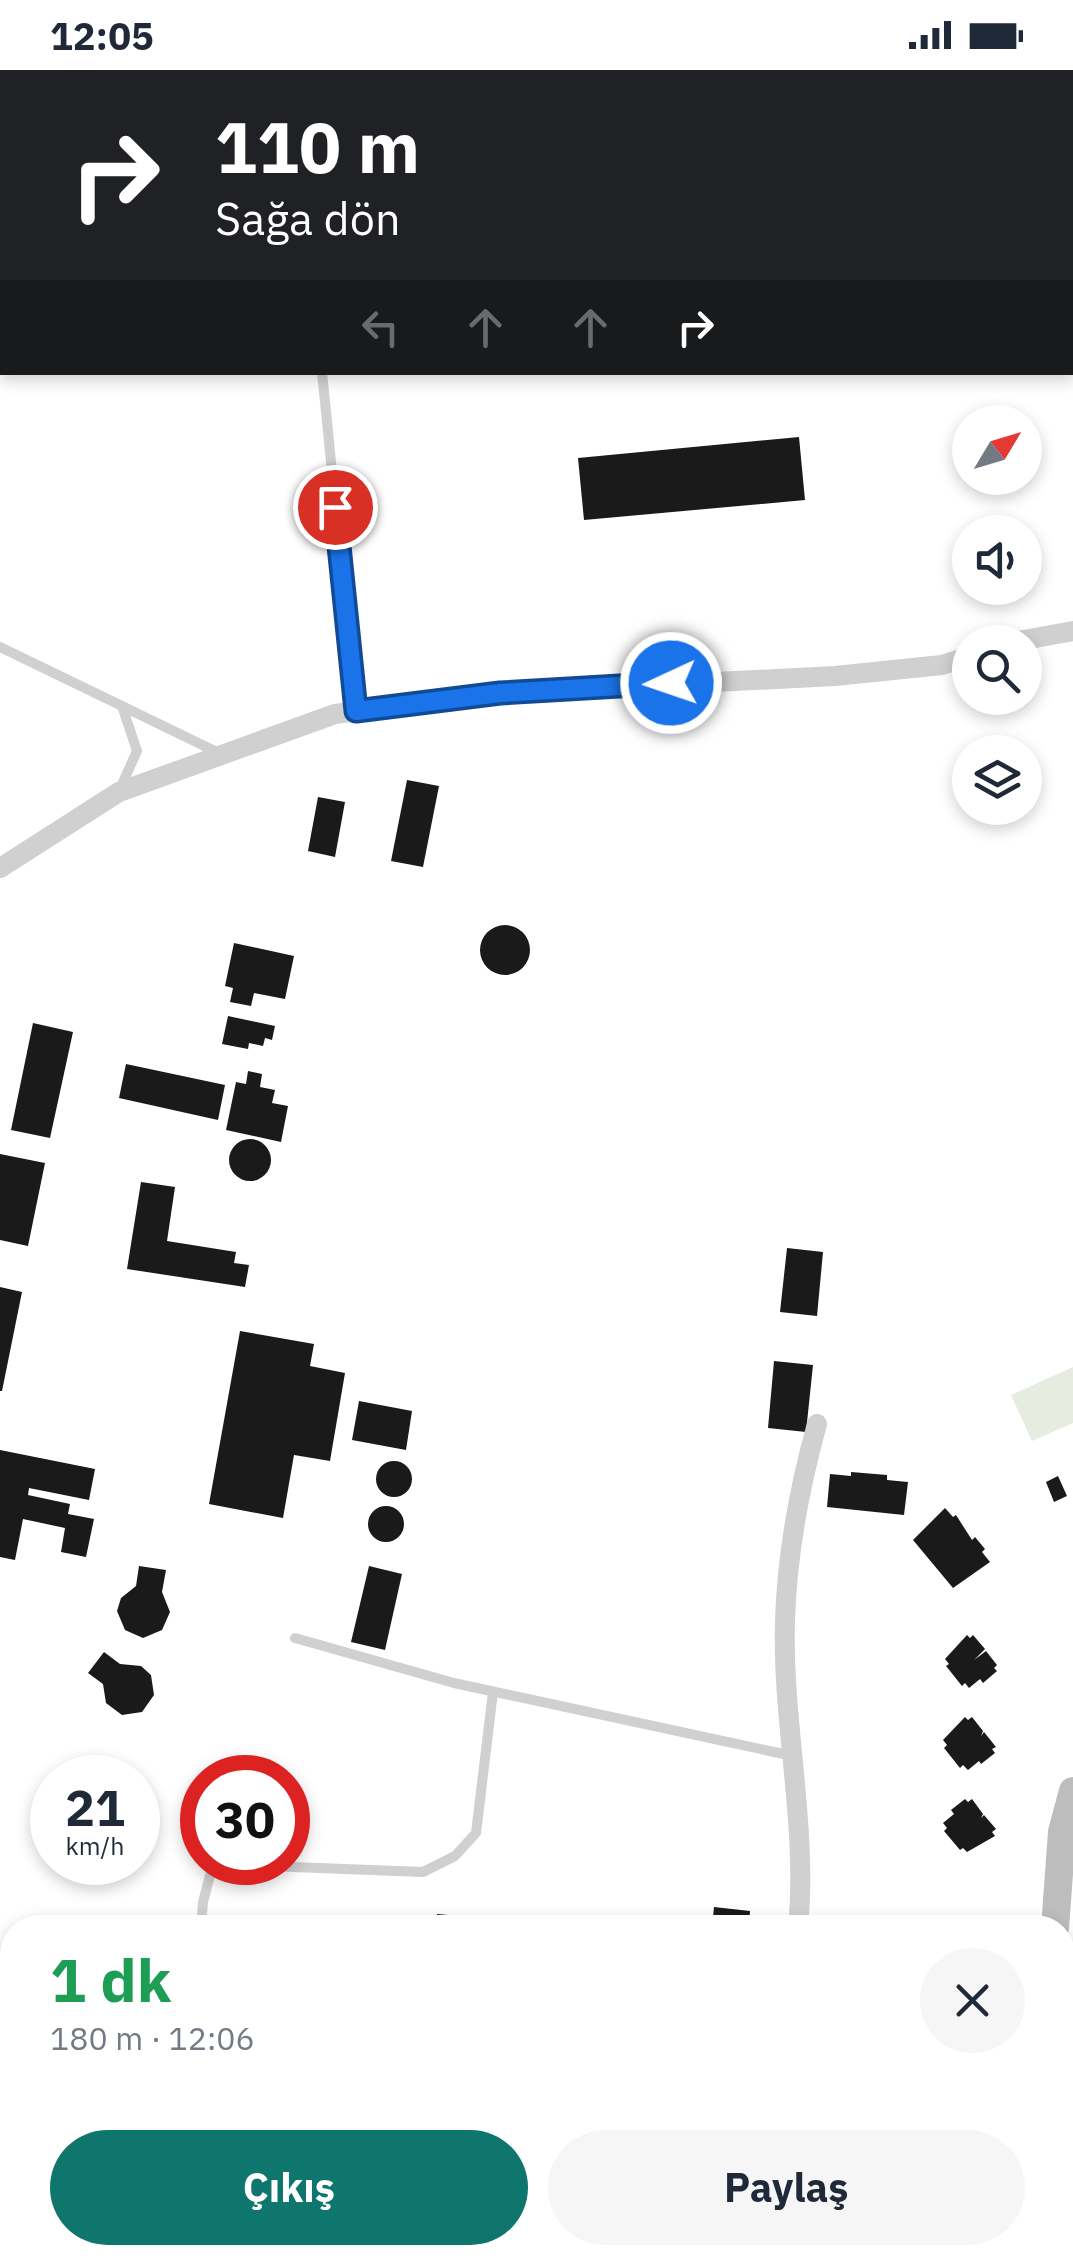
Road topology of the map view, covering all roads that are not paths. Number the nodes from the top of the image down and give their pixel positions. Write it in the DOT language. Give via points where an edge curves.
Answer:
graph roads {
  1 [pos="322,375"];
  2 [pos="1073,630"];
  3 [pos="1042,636"];
  4 [pos="0,647"];
  5 [pos="952,662"];
  6 [pos="122,706"];
  7 [pos="356,711"];
  8 [pos="222,755"];
  9 [pos="119,792"];
  10 [pos="0,868"];
  11 [pos="817,1424"];
  12 [pos="295,1638"];
  13 [pos="493,1692"];
  14 [pos="793,1756"];
  15 [pos="1073,1791"];
  16 [pos="202,1915"];
  17 [pos="799,1915"];
  18 [pos="1056,1915"];
  1 -- 7 [label="lane"];
  2 -- 3 [label="street"];
  4 -- 6 [label="lane"];
  5 -- 7 [label="street" via="835,676 500,693"];
  6 -- 8 [label="lane"];
  6 -- 9 [label="lane" via="137,751"];
  7 -- 8 [label="street"];
  8 -- 9 [label="street"];
  9 -- 10 [label="street"];
  11 -- 14 [label="street" via="800,1483 785,1624"];
  12 -- 13 [label="lane"];
  13 -- 14 [label="lane"];
  13 -- 16 [label="lane" via="476,1832 455,1856 423,1872 213,1864"];
  14 -- 17 [label="street" via="803,1867"];
  15 -- 18 [label="street" via="1062,1832"];
}
